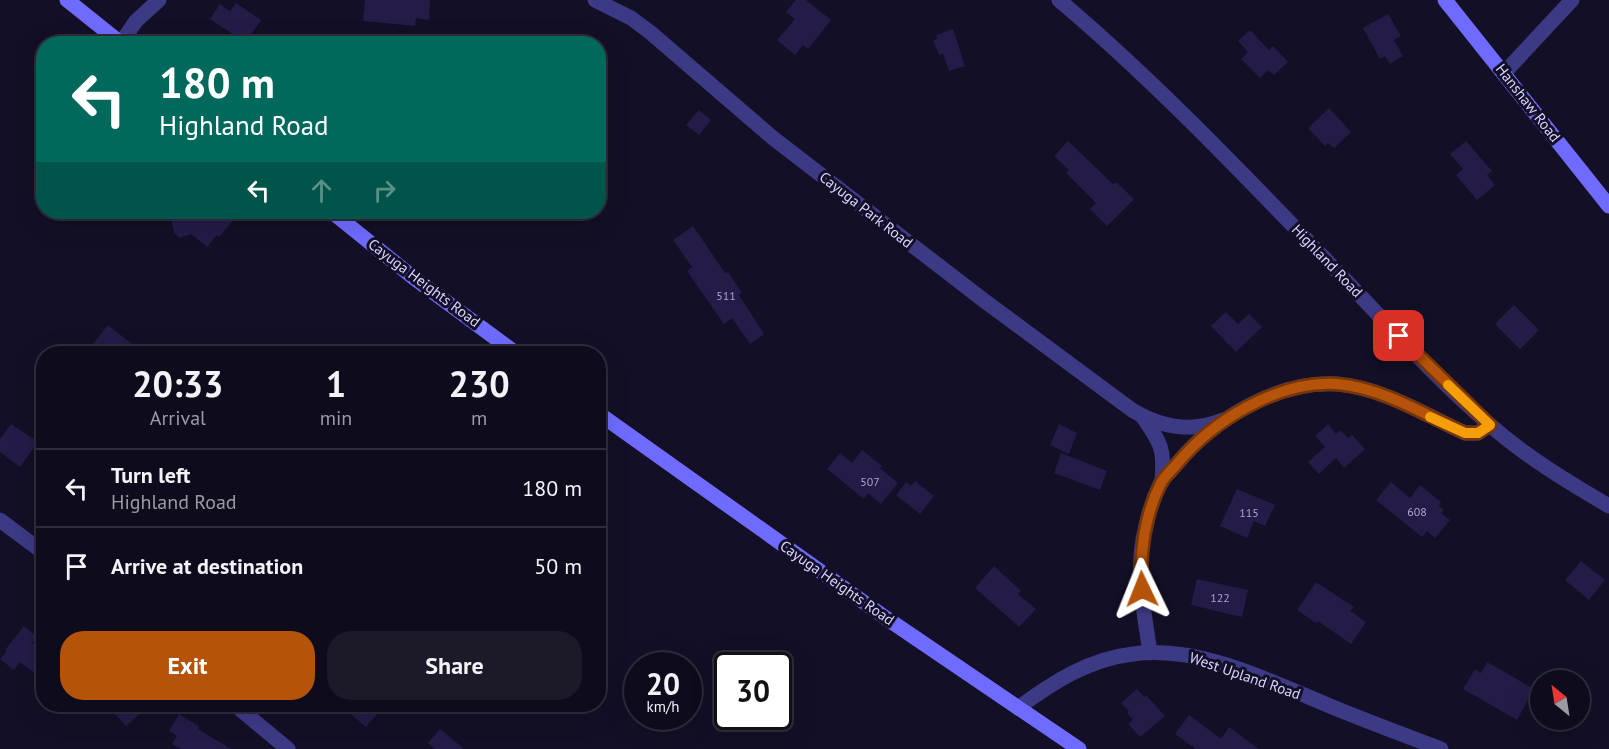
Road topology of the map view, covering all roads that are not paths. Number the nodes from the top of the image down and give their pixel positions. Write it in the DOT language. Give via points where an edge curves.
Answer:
graph roads {
  1 [pos="67,0"];
  2 [pos="159,0"];
  3 [pos="595,0"];
  4 [pos="1059,0"];
  5 [pos="1445,0"];
  6 [pos="1572,0"];
  7 [pos="112,36"];
  8 [pos="126,36"];
  9 [pos="1504,73"];
  10 [pos="1609,206"];
  11 [pos="341,219"];
  12 [pos="506,346"];
  13 [pos="1142,416"];
  14 [pos="606,419"];
  15 [pos="1223,420"];
  16 [pos="1490,425"];
  17 [pos="1162,482"];
  18 [pos="1609,506"];
  19 [pos="0,520"];
  20 [pos="36,547"];
  21 [pos="1150,652"];
  22 [pos="1018,708"];
  23 [pos="243,712"];
  24 [pos="288,749"];
  25 [pos="1079,749"];
  26 [pos="1441,749"];
  1 -- 7 [label="street"];
  2 -- 8 [label="street"];
  3 -- 13 [label="street, Cayuga Park Road" via="651,33 773,138"];
  4 -- 16 [label="street, Highland Road" via="1212,143"];
  5 -- 9 [label="street, Hanshaw Road"];
  6 -- 9 [label="street"];
  9 -- 10 [label="street, Hanshaw Road"];
  11 -- 12 [label="street, Cayuga Heights Road"];
  13 -- 15 [label="street, Cayuga Park Road" via="1174,428"];
  13 -- 17 [label="street, Cayuga Park Road" via="1162,448"];
  14 -- 22 [label="street, Cayuga Heights Road"];
  15 -- 16 [label="street" via="1282,392 1336,384 1387,396 1465,433 1478,433"];
  15 -- 17 [label="street" via="1190,448"];
  16 -- 18 [label="street, Highland Road"];
  17 -- 21 [label="street" via="1144,530 1140,568"];
  19 -- 20 [label="street"];
  21 -- 22 [label="street, West Upland Road" via="1094,662 1048,686"];
  21 -- 26 [label="street, West Upland Road" via="1207,659"];
  22 -- 25 [label="street, Cayuga Heights Road"];
  23 -- 24 [label="street"];
}
